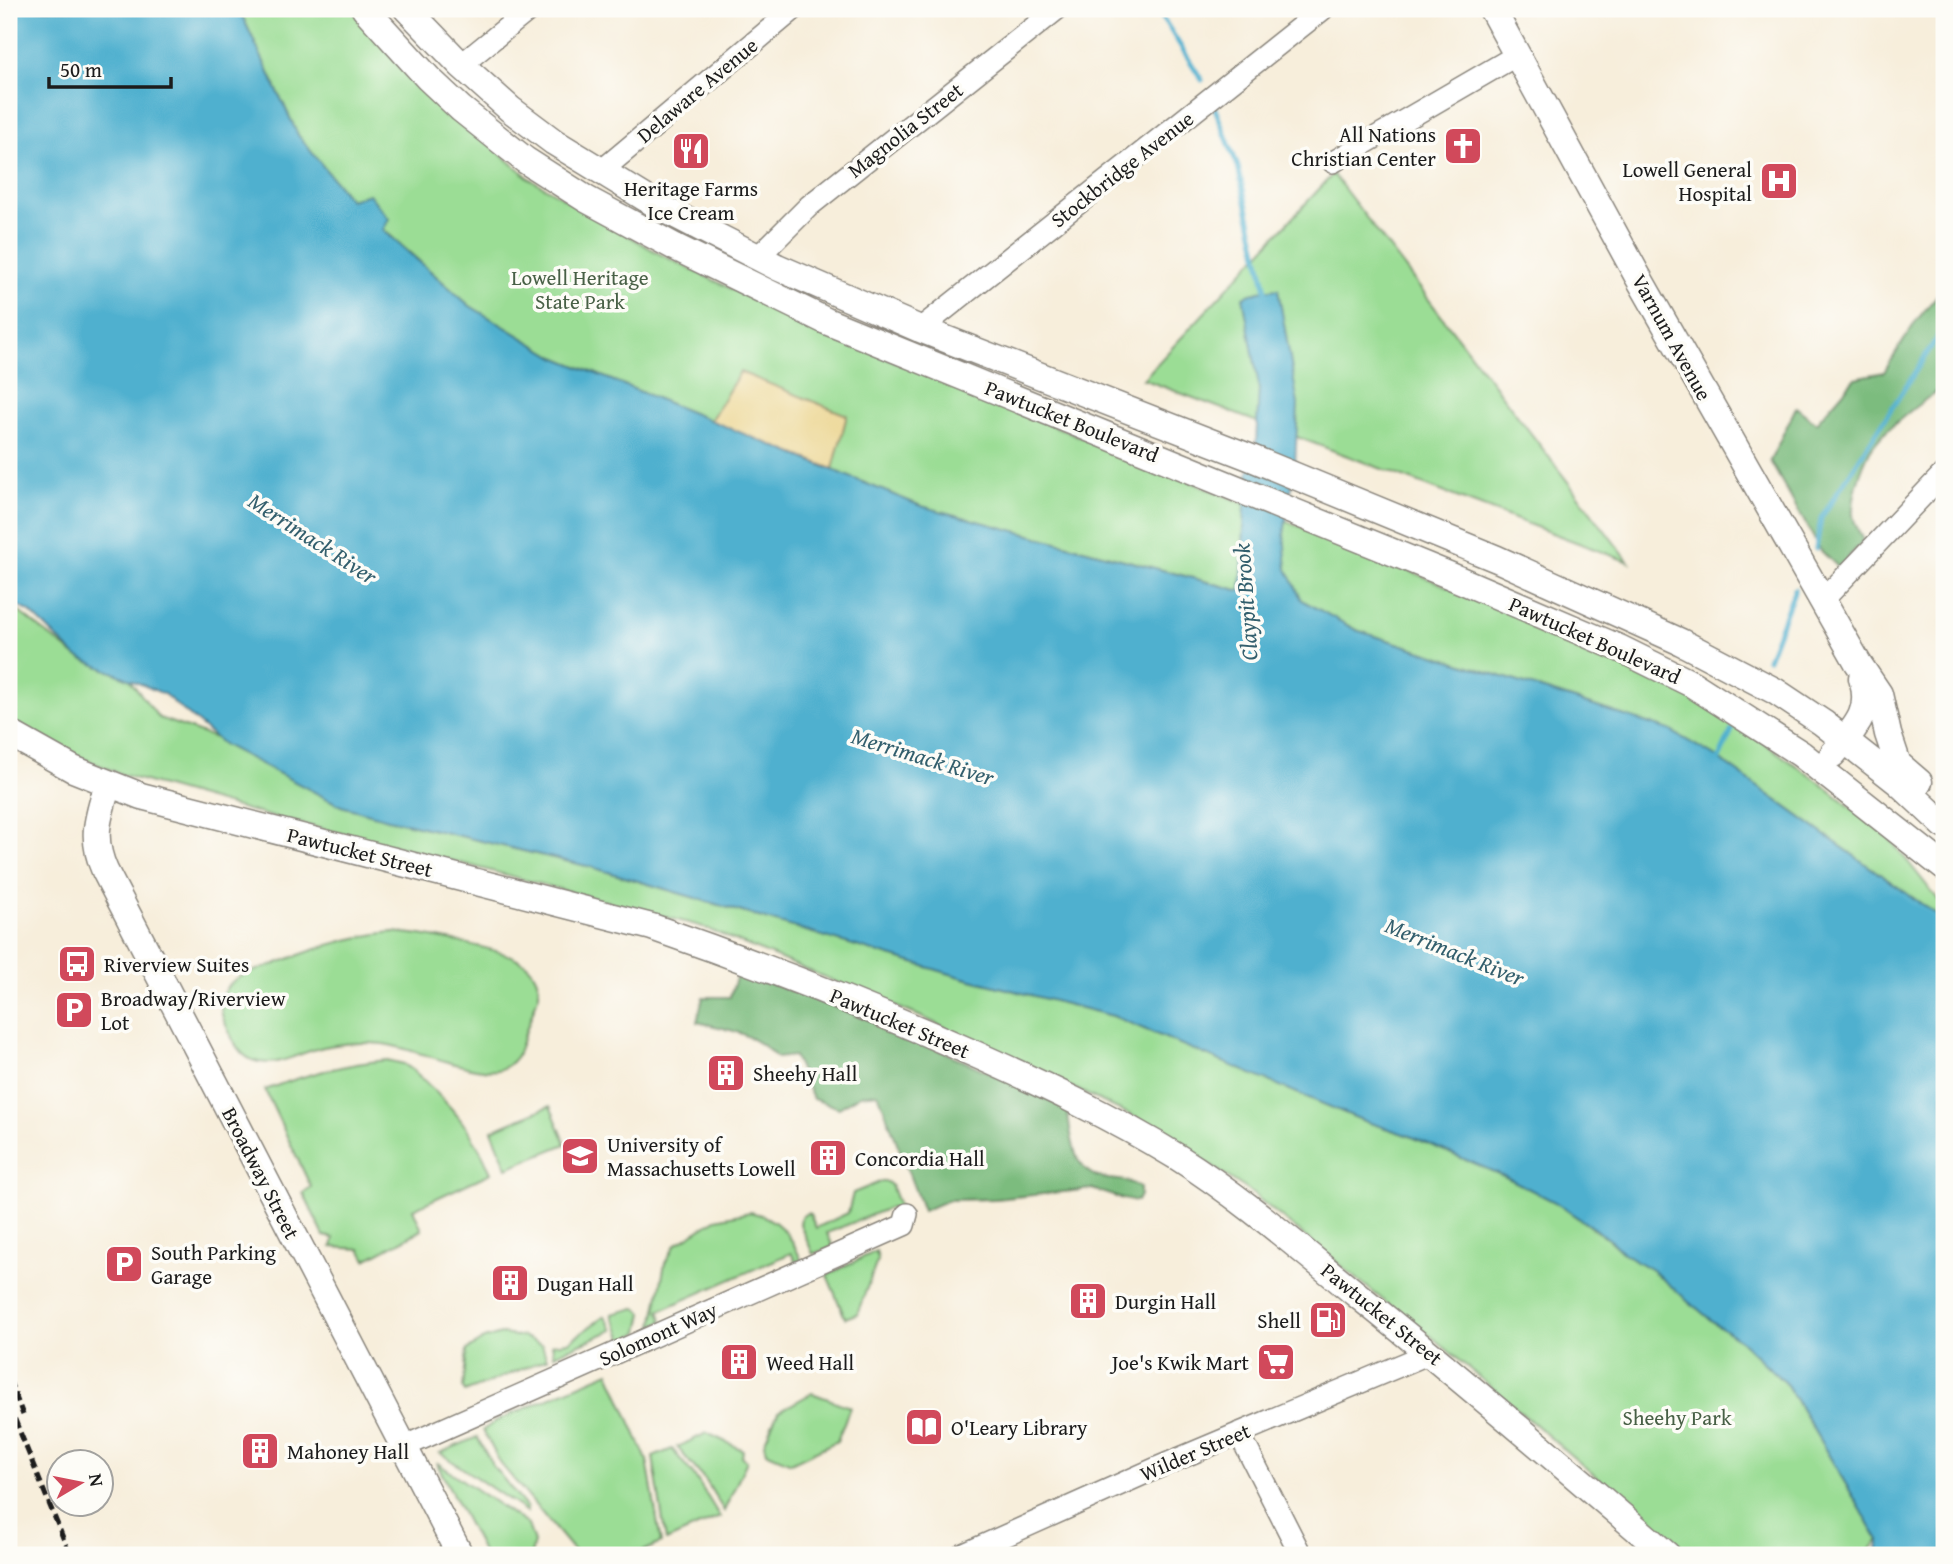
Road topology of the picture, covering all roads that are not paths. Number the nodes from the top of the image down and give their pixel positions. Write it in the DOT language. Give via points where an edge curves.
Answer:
graph roads {
  1 [pos="365,9"];
  2 [pos="407,9"];
  3 [pos="530,9"];
  4 [pos="794,9"];
  5 [pos="1057,9"];
  6 [pos="1323,9"];
  7 [pos="1492,9"];
  8 [pos="1517,55"];
  9 [pos="461,65"];
  10 [pos="1333,162"];
  11 [pos="600,172"];
  12 [pos="759,256"];
  13 [pos="920,329"];
  14 [pos="1944,473"];
  15 [pos="1822,601"];
  16 [pos="1858,663"];
  17 [pos="1886,722"];
  18 [pos="9,733"];
  19 [pos="1844,741"];
  20 [pos="1821,770"];
  21 [pos="108,785"];
  22 [pos="1944,804"];
  23 [pos="1944,825"];
  24 [pos="1944,867"];
  25 [pos="907,1214"];
  26 [pos="1430,1353"];
  27 [pos="1239,1433"];
  28 [pos="403,1447"];
  29 [pos="1009,1546"];
  30 [pos="460,1555"];
  31 [pos="962,1555"];
  32 [pos="1301,1555"];
  33 [pos="1667,1555"];
  1 -- 20 [label="main road, Pawtucket Boulevard" via="461,109 525,160 586,200 826,321 1451,576 1630,654 1698,687"];
  2 -- 9 [label="main road, Pawtucket Boulevard"];
  3 -- 9 [label="street"];
  4 -- 11 [label="street, Delaware Avenue"];
  5 -- 12 [label="street, Magnolia Street" via="808,206"];
  6 -- 13 [label="street, Stockbridge Avenue"];
  7 -- 8 [label="main road, Varnum Avenue"];
  8 -- 10 [label="street"];
  8 -- 15 [label="main road, Varnum Avenue"];
  9 -- 11 [label="main road, Pawtucket Boulevard" via="510,109"];
  11 -- 12 [label="main road, Pawtucket Boulevard"];
  12 -- 13 [label="main road, Pawtucket Boulevard"];
  13 -- 19 [label="main road, Pawtucket Boulevard" via="1497,559 1681,642 1775,691"];
  14 -- 15 [label="street"];
  15 -- 16 [label="main road, Varnum Avenue"];
  16 -- 17 [label="main road, Varnum Avenue" via="1879,694"];
  16 -- 19 [label="main road, Varnum Avenue" via="1867,694 1865,708"];
  17 -- 19 [label="main road" via="1871,738"];
  17 -- 22 [label="main road, Varnum Avenue" via="1898,764"];
  18 -- 21 [label="main road, Pawtucket Street"];
  19 -- 20 [label="main road, Varnum Avenue"];
  19 -- 23 [label="main road"];
  20 -- 24 [label="main road"];
  21 -- 26 [label="main road, Pawtucket Street" via="652,927 915,1028 1058,1091 1176,1156 1253,1209"];
  21 -- 28 [label="main road, Broadway Street" via="95,834 104,871"];
  25 -- 28 [label="street, Solomont Way" via="904,1225"];
  26 -- 27 [label="street, Wilder Street"];
  26 -- 33 [label="main road, Pawtucket Street"];
  27 -- 29 [label="street, Wilder Street"];
  27 -- 32 [label="street"];
  28 -- 30 [label="main road, Broadway Street"];
  29 -- 31 [label="street, Wilder Street"];
}
